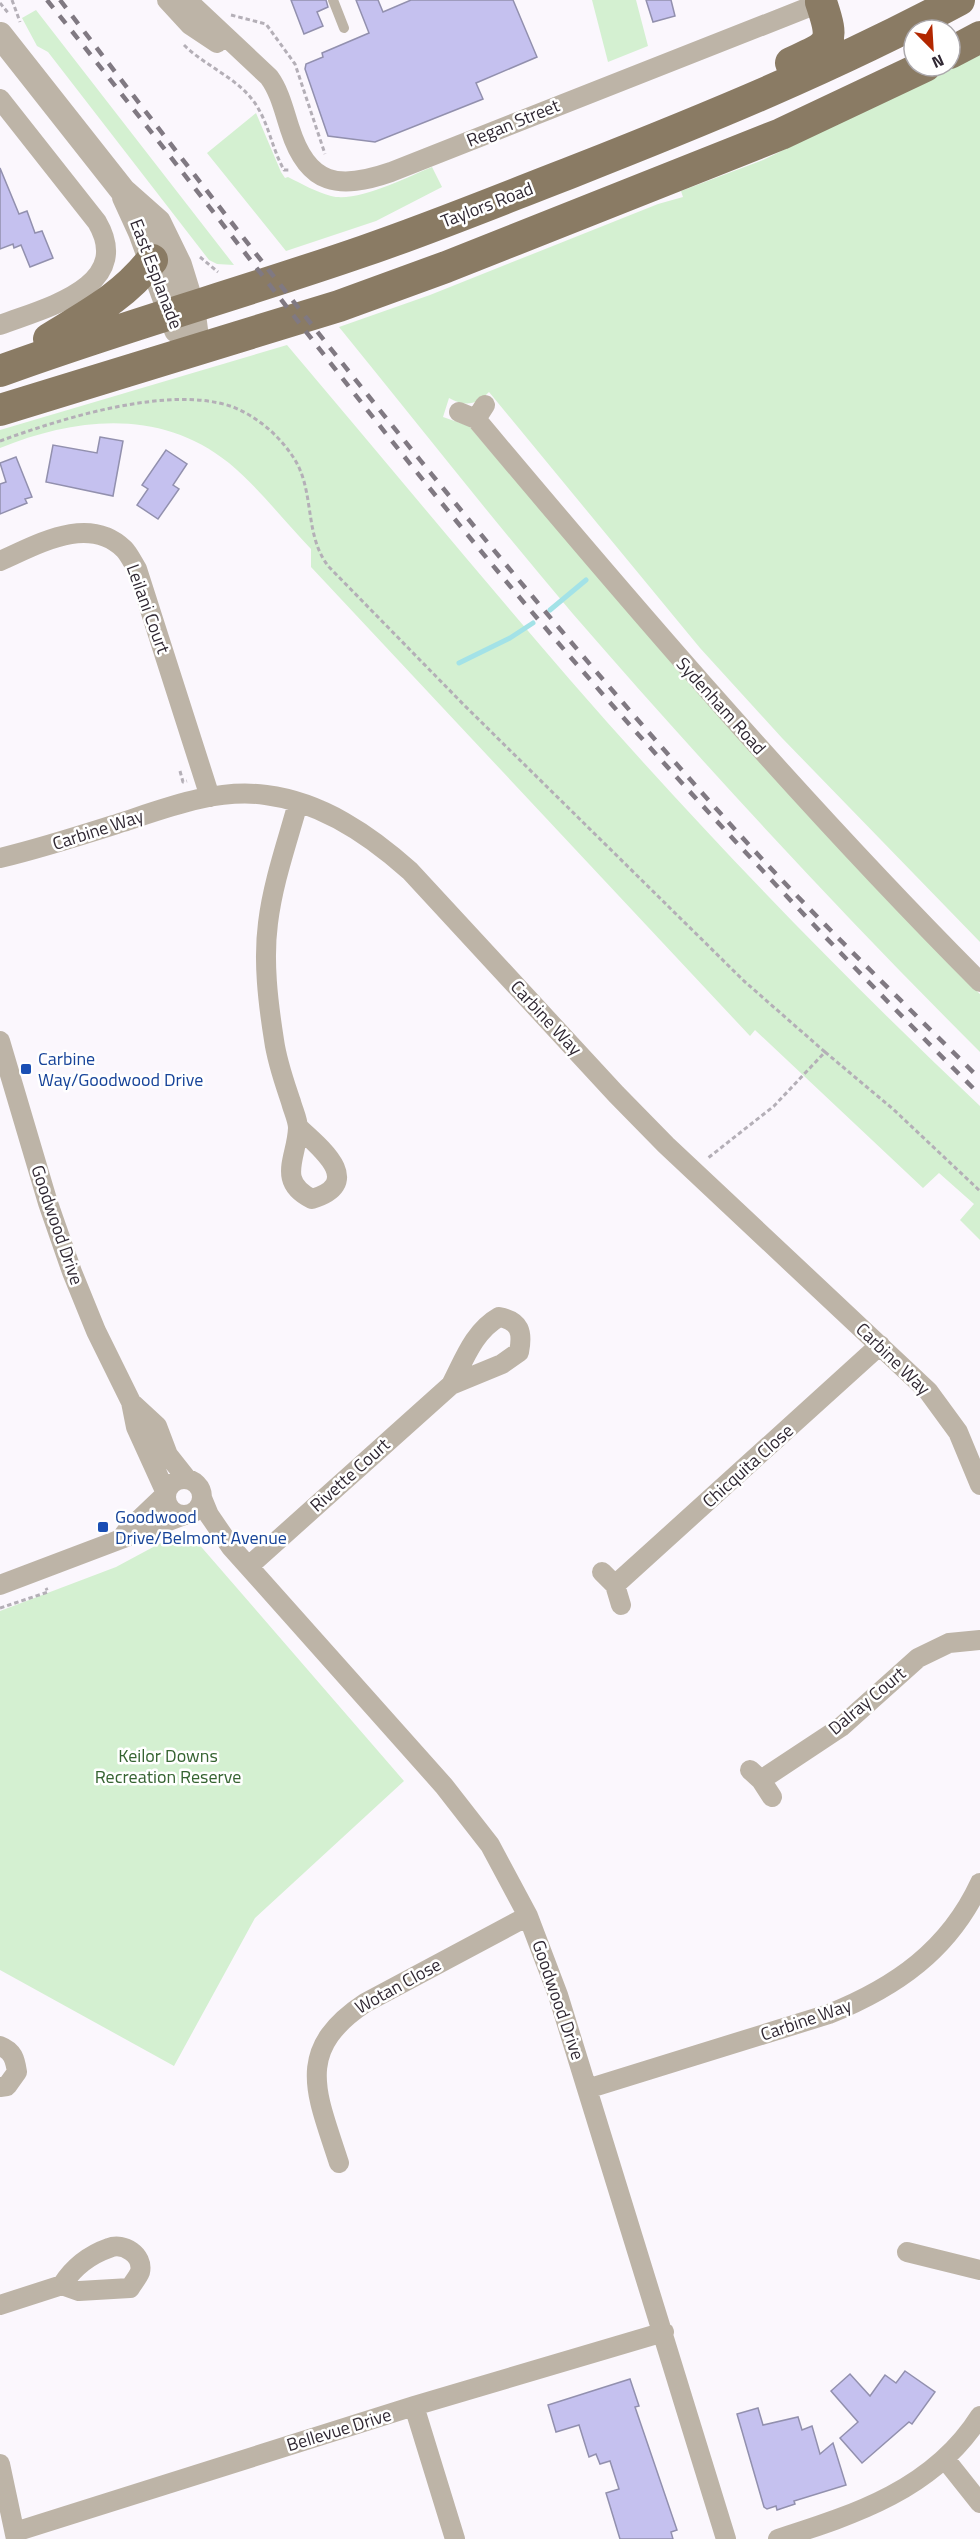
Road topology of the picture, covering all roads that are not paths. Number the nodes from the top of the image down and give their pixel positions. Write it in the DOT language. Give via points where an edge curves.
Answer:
graph roads {
  1 [pos="166,0"];
  2 [pos="187,0"];
  3 [pos="333,0"];
  4 [pos="959,0"];
  5 [pos="824,1"];
  6 [pos="344,28"];
  7 [pos="11,32"];
  8 [pos="980,37"];
  9 [pos="962,47"];
  10 [pos="256,64"];
  11 [pos="902,77"];
  12 [pos="0,99"];
  13 [pos="680,129"];
  14 [pos="123,191"];
  15 [pos="152,260"];
  16 [pos="181,310"];
  17 [pos="0,325"];
  18 [pos="193,351"];
  19 [pos="0,370"];
  20 [pos="0,410"];
  21 [pos="473,412"];
  22 [pos="0,561"];
  23 [pos="210,797"];
  24 [pos="298,803"];
  25 [pos="0,858"];
  26 [pos="980,982"];
  27 [pos="0,1041"];
  28 [pos="298,1127"];
  29 [pos="880,1345"];
  30 [pos="451,1385"];
  31 [pos="131,1402"];
  32 [pos="187,1479"];
  33 [pos="980,1485"];
  34 [pos="166,1494"];
  35 [pos="202,1498"];
  36 [pos="184,1516"];
  37 [pos="118,1539"];
  38 [pos="231,1547"];
  39 [pos="249,1566"];
  40 [pos="0,1585"];
  41 [pos="621,1605"];
  42 [pos="980,1640"];
  43 [pos="761,1783"];
  44 [pos="980,1882"];
  45 [pos="528,1916"];
  46 [pos="0,2046"];
  47 [pos="0,2087"];
  48 [pos="587,2089"];
  49 [pos="339,2163"];
  50 [pos="904,2251"];
  51 [pos="980,2270"];
  52 [pos="62,2285"];
  53 [pos="0,2305"];
  54 [pos="664,2332"];
  55 [pos="414,2406"];
  56 [pos="980,2416"];
  57 [pos="945,2459"];
  58 [pos="0,2464"];
  59 [pos="980,2503"];
  60 [pos="16,2535"];
  61 [pos="455,2539"];
  62 [pos="726,2539"];
  63 [pos="778,2539"];
  1 -- 10 [label="street, Regan Street" via="210,40"];
  2 -- 10 [label="street, Regan Street"];
  3 -- 6 [label="lane"];
  4 -- 13 [label="main road, Taylors Road" via="808,75"];
  5 -- 10 [label="street, Regan Street" via="374,177 344,182 320,177 305,162 274,84"];
  5 -- 13 [label="main road" via="830,33 821,48 717,98"];
  7 -- 14 [label="street, East Esplanade"];
  8 -- 9 [label="main road"];
  11 -- 18 [label="main road" via="781,134 632,195 339,306"];
  12 -- 17 [label="street" via="100,228 107,245 102,268 90,285"];
  13 -- 16 [label="main road, Taylors Road" via="393,241"];
  14 -- 15 [label="street, East Esplanade"];
  14 -- 16 [label="street, East Esplanade" via="158,222 177,259"];
  15 -- 16 [label="street, East Esplanade"];
  15 -- 19 [label="main road" via="133,284 117,296"];
  16 -- 18 [label="street, East Esplanade" via="178,333"];
  16 -- 19 [label="main road, Taylors Road"];
  18 -- 20 [label="main road"];
  21 -- 26 [label="street, Sydenham Road" via="719,706"];
  22 -- 23 [label="street, Leilani Court" via="82,531 103,536 124,549 137,569"];
  23 -- 24 [label="street, Carbine Way" via="267,795"];
  23 -- 25 [label="street, Carbine Way"];
  24 -- 28 [label="street" via="274,888 267,961 277,1061"];
  24 -- 29 [label="street, Carbine Way" via="343,820 382,845 410,871 616,1094"];
  27 -- 31 [label="street, Goodwood Drive" via="72,1272"];
  29 -- 33 [label="street, Carbine Way" via="944,1412 968,1453"];
  29 -- 41 [label="street, Chicquita Close" via="608,1579"];
  30 -- 39 [label="street, Rivette Court"];
  31 -- 32 [label="street, Goodwood Drive" via="157,1426 168,1455"];
  31 -- 34 [label="street, Goodwood Drive" via="136,1427"];
  32 -- 34 [label="street" via="176,1480"];
  32 -- 35 [label="street" via="198,1486"];
  34 -- 36 [label="street" via="169,1509"];
  34 -- 37 [label="street"];
  35 -- 36 [label="street" via="195,1512"];
  35 -- 38 [label="street, Goodwood Drive"];
  36 -- 37 [label="street"];
  36 -- 38 [label="street, Goodwood Drive"];
  37 -- 40 [label="street"];
  38 -- 39 [label="street, Goodwood Drive"];
  39 -- 45 [label="street, Goodwood Drive" via="470,1818 506,1872"];
  42 -- 43 [label="street, Dalray Court" via="949,1643 918,1658 841,1727"];
  44 -- 48 [label="street, Carbine Way" via="970,1904 936,1947 880,1991 829,2014"];
  45 -- 48 [label="street, Goodwood Drive"];
  45 -- 49 [label="street, Wotan Close" via="365,2003 327,2035 317,2059 317,2095"];
  46 -- 47 [label="street" via="15,2058 17,2072 7,2086"];
  48 -- 54 [label="street, Goodwood Drive"];
  50 -- 51 [label="street"];
  52 -- 53 [label="street"];
  54 -- 55 [label="street, Bellevue Drive"];
  54 -- 62 [label="street, Goodwood Drive"];
  55 -- 60 [label="street, Bellevue Drive"];
  55 -- 61 [label="street"];
  56 -- 57 [label="street"];
  57 -- 59 [label="street"];
  57 -- 63 [label="street" via="912,2485 880,2503"];
  58 -- 60 [label="street"];
}
